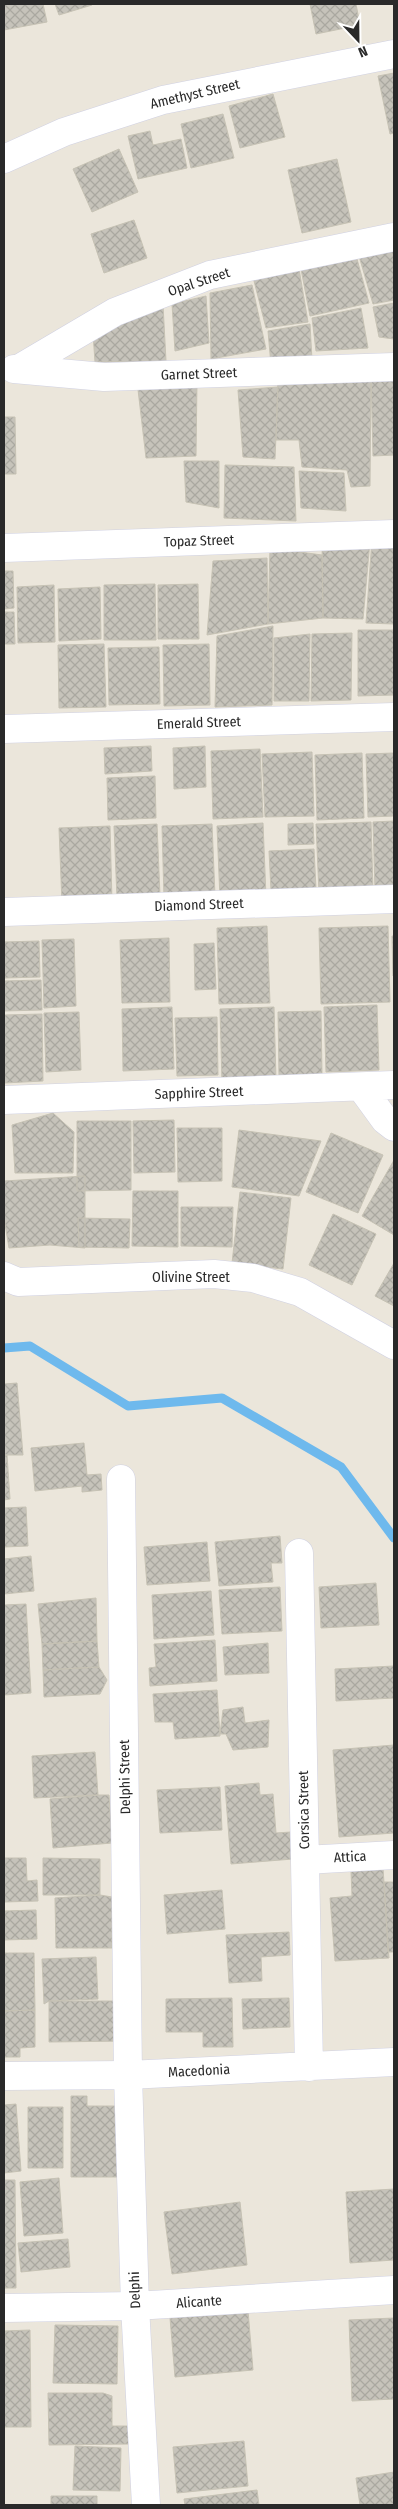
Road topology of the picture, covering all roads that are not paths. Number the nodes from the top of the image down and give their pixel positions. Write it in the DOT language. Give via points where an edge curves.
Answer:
graph roads {
  1 [pos="394,54"];
  2 [pos="4,159"];
  3 [pos="394,237"];
  4 [pos="394,367"];
  5 [pos="12,369"];
  6 [pos="394,534"];
  7 [pos="4,548"];
  8 [pos="394,717"];
  9 [pos="4,729"];
  10 [pos="394,899"];
  11 [pos="4,912"];
  12 [pos="394,1085"];
  13 [pos="361,1087"];
  14 [pos="4,1100"];
  15 [pos="394,1127"];
  16 [pos="4,1276"];
  17 [pos="394,1345"];
  18 [pos="121,1479"];
  19 [pos="299,1553"];
  20 [pos="394,1855"];
  21 [pos="305,1860"];
  22 [pos="394,2062"];
  23 [pos="309,2067"];
  24 [pos="128,2075"];
  25 [pos="4,2076"];
  26 [pos="394,2290"];
  27 [pos="136,2306"];
  28 [pos="4,2308"];
  29 [pos="146,2505"];
  1 -- 2 [label="street, Amethyst Street" via="163,100 64,132"];
  3 -- 5 [label="street, Opal Street" via="210,275 115,312"];
  4 -- 5 [label="street, Garnet Street" via="104,378"];
  6 -- 7 [label="street, Topaz Street"];
  8 -- 9 [label="street, Emerald Street"];
  10 -- 11 [label="street, Diamond Street"];
  12 -- 13 [label="street, Sapphire Street"];
  13 -- 14 [label="street, Sapphire Street"];
  13 -- 15 [label="street"];
  16 -- 17 [label="street, Olivine Street" via="18,1282 214,1274 253,1278 300,1292"];
  18 -- 24 [label="street, Delphi Street"];
  19 -- 21 [label="street, Corsica Street"];
  20 -- 21 [label="street, Attica"];
  21 -- 23 [label="street, Corsica Street"];
  22 -- 23 [label="street, Macedonia"];
  23 -- 24 [label="street, Macedonia"];
  24 -- 25 [label="street, Macedonia"];
  24 -- 27 [label="street, Delphi"];
  26 -- 27 [label="street, Alicante"];
  27 -- 28 [label="street, Alicante"];
  27 -- 29 [label="street, Delphi"];
}
